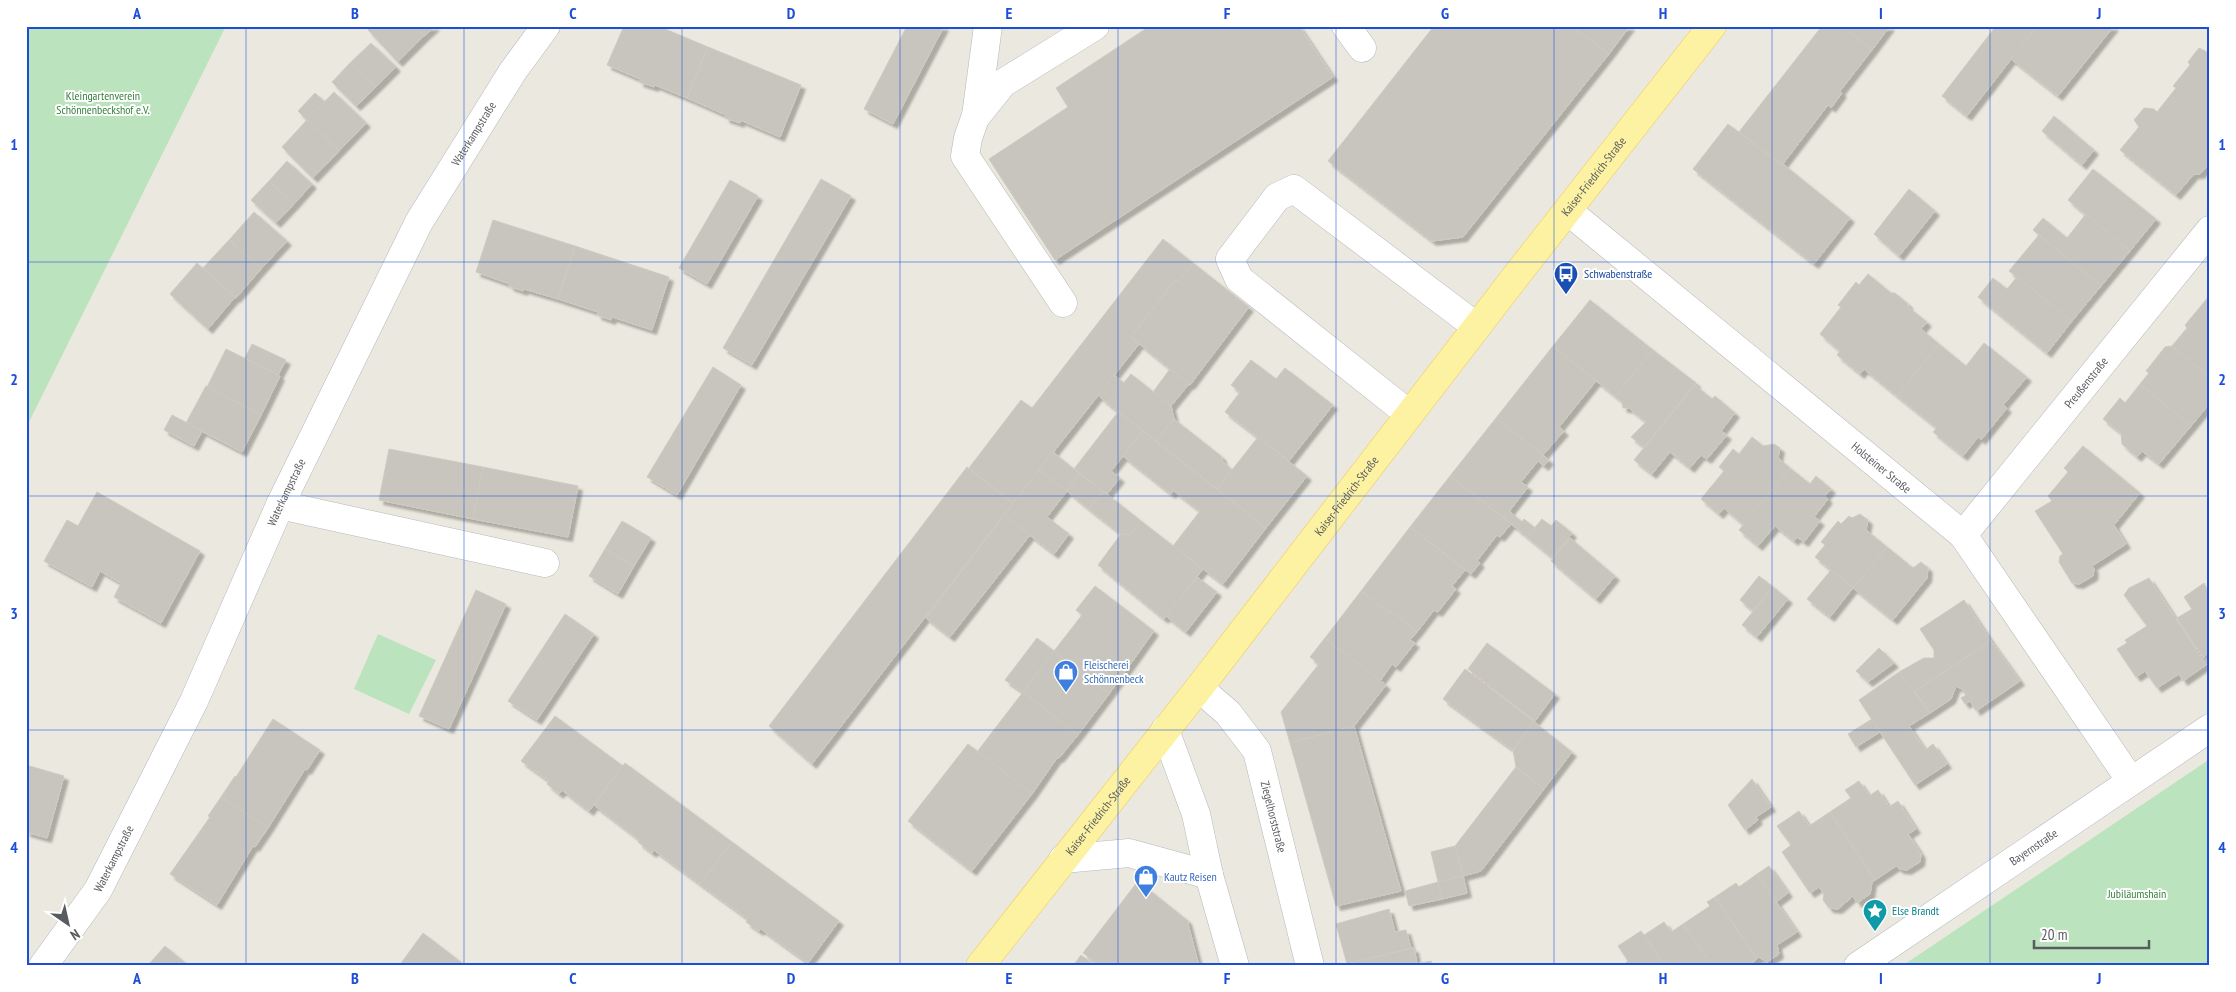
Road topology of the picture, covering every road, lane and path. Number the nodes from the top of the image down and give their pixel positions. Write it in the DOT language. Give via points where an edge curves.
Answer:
graph roads {
  1 [pos="546,26"];
  2 [pos="988,26"];
  3 [pos="1095,26"];
  4 [pos="1346,26"];
  5 [pos="1712,26"];
  6 [pos="1362,48"];
  7 [pos="975,118"];
  8 [pos="1568,211"];
  9 [pos="2210,230"];
  10 [pos="1063,303"];
  11 [pos="1477,327"];
  12 [pos="1409,414"];
  13 [pos="280,505"];
  14 [pos="1963,535"];
  15 [pos="545,563"];
  16 [pos="1200,688"];
  17 [pos="2210,728"];
  18 [pos="1165,730"];
  19 [pos="2131,781"];
  20 [pos="1063,860"];
  21 [pos="1210,875"];
  22 [pos="43,966"];
  23 [pos="980,966"];
  24 [pos="1235,966"];
  25 [pos="1310,966"];
  26 [pos="1858,966"];
  1 -- 13 [label="street, Waterkampstraße" via="513,71 419,222"];
  2 -- 7 [label="street"];
  3 -- 7 [label="street" via="1003,83"];
  4 -- 6 [label="street"];
  5 -- 8 [label="main road, Kaiser-Friedrich-Straße"];
  7 -- 10 [label="street" via="965,156"];
  8 -- 11 [label="main road, Kaiser-Friedrich-Straße"];
  8 -- 14 [label="street, Holsteiner Straße"];
  9 -- 14 [label="street, Preußenstraße"];
  11 -- 12 [label="main road, Kaiser-Friedrich-Straße"];
  11 -- 12 [label="street" via="1294,189 1277,197 1230,259 1239,279"];
  12 -- 16 [label="main road, Kaiser-Friedrich-Straße"];
  13 -- 15 [label="street"];
  13 -- 22 [label="street, Waterkampstraße" via="194,701 98,890"];
  14 -- 19 [label="street, Holsteiner Straße"];
  16 -- 18 [label="main road, Kaiser-Friedrich-Straße"];
  16 -- 25 [label="street, Ziegelhorststraße" via="1228,713 1257,751"];
  17 -- 19 [label="street, Bayernstraße"];
  18 -- 20 [label="main road, Kaiser-Friedrich-Straße"];
  18 -- 21 [label="street" via="1196,814"];
  19 -- 26 [label="street, Bayernstraße"];
  20 -- 21 [label="street" via="1129,853"];
  20 -- 23 [label="main road, Kaiser-Friedrich-Straße"];
  21 -- 24 [label="street"];
}
